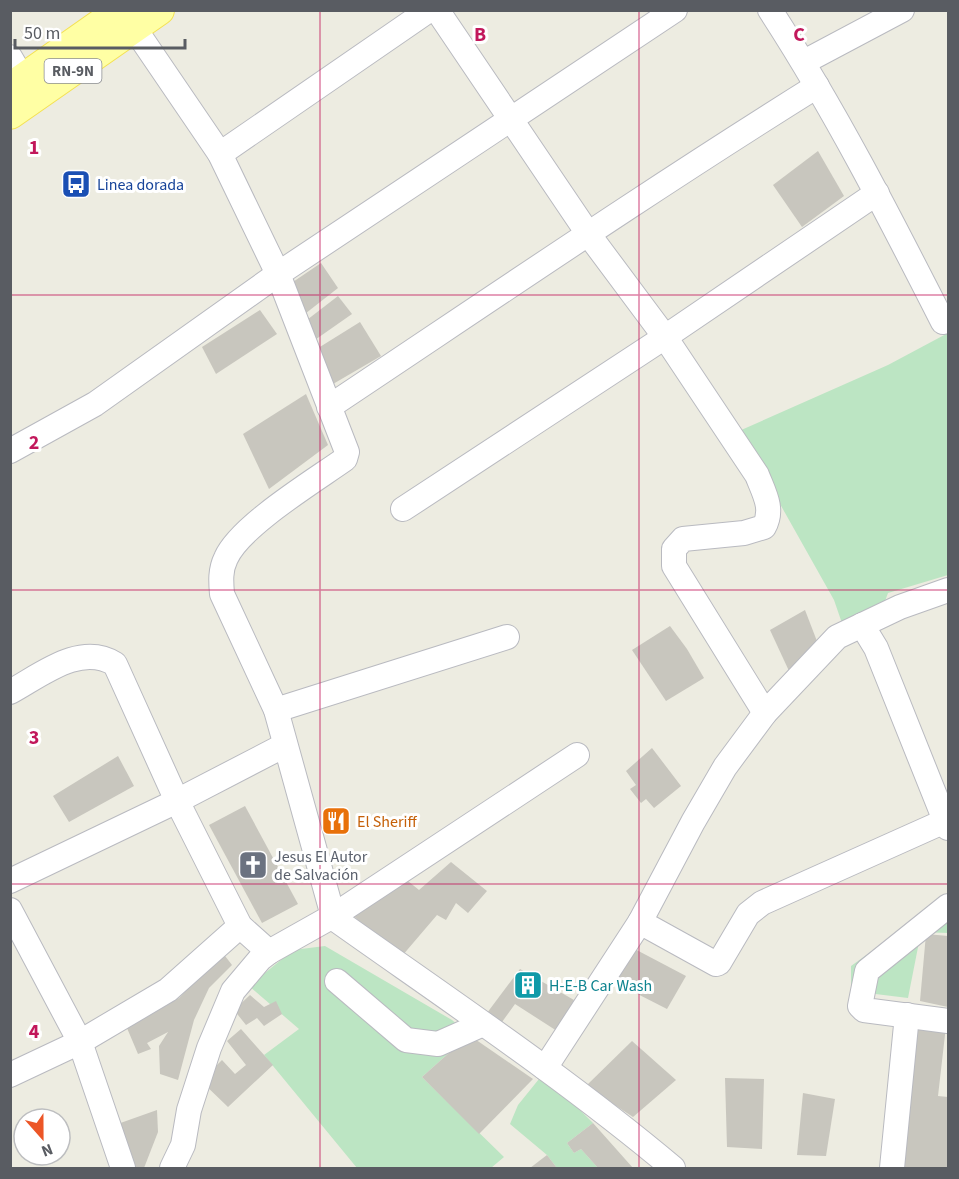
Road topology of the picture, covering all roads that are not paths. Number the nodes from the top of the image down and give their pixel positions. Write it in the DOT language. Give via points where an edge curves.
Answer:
graph roads {
  1 [pos="429,10"];
  2 [pos="437,10"];
  3 [pos="675,10"];
  4 [pos="770,10"];
  5 [pos="902,10"];
  6 [pos="134,15"];
  7 [pos="804,62"];
  8 [pos="15,75"];
  9 [pos="817,86"];
  10 [pos="10,114"];
  11 [pos="512,119"];
  12 [pos="220,154"];
  13 [pos="877,192"];
  14 [pos="590,235"];
  15 [pos="278,274"];
  16 [pos="948,321"];
  17 [pos="665,337"];
  18 [pos="329,407"];
  19 [pos="10,452"];
  20 [pos="403,509"];
  21 [pos="948,590"];
  22 [pos="862,625"];
  23 [pos="507,637"];
  24 [pos="10,692"];
  25 [pos="276,710"];
  26 [pos="765,713"];
  27 [pos="285,745"];
  28 [pos="577,755"];
  29 [pos="177,801"];
  30 [pos="947,825"];
  31 [pos="10,881"];
  32 [pos="948,906"];
  33 [pos="10,910"];
  34 [pos="333,916"];
  35 [pos="640,922"];
  36 [pos="240,926"];
  37 [pos="269,952"];
  38 [pos="337,981"];
  39 [pos="907,1015"];
  40 [pos="948,1021"];
  41 [pos="483,1024"];
  42 [pos="80,1042"];
  43 [pos="545,1068"];
  44 [pos="10,1075"];
  45 [pos="123,1168"];
  46 [pos="172,1168"];
  47 [pos="673,1168"];
  48 [pos="892,1168"];
  1 -- 12 [label="street"];
  2 -- 11 [label="street"];
  3 -- 11 [label="street"];
  4 -- 7 [label="street"];
  5 -- 7 [label="street"];
  6 -- 8 [label="main road, RN-9N"];
  6 -- 10 [label="main road, RN-9N"];
  6 -- 12 [label="street"];
  7 -- 9 [label="street"];
  9 -- 13 [label="street"];
  9 -- 14 [label="street" via="693,163"];
  11 -- 14 [label="street"];
  11 -- 15 [label="street"];
  12 -- 15 [label="street"];
  13 -- 16 [label="street" via="943,322"];
  13 -- 17 [label="street"];
  14 -- 17 [label="street"];
  14 -- 18 [label="street"];
  15 -- 18 [label="street"];
  15 -- 19 [label="street" via="95,404"];
  17 -- 20 [label="street"];
  17 -- 26 [label="street" via="757,475 767,499 769,517 764,527 683,539 674,549 674,566"];
  18 -- 25 [label="street" via="347,452 345,459 245,532 222,568 222,594"];
  21 -- 22 [label="street"];
  22 -- 26 [label="street" via="837,637"];
  22 -- 30 [label="street" via="876,648"];
  23 -- 25 [label="street"];
  24 -- 29 [label="street" via="78,657 113,662"];
  25 -- 27 [label="street"];
  26 -- 35 [label="street" via="693,822"];
  27 -- 29 [label="street"];
  27 -- 34 [label="street"];
  28 -- 34 [label="street"];
  29 -- 31 [label="street"];
  29 -- 36 [label="street"];
  30 -- 35 [label="street" via="762,903 748,914 716,964"];
  32 -- 39 [label="street" via="866,972 861,1008"];
  33 -- 42 [label="street"];
  34 -- 37 [label="street"];
  34 -- 41 [label="street"];
  35 -- 43 [label="street"];
  36 -- 37 [label="street"];
  36 -- 42 [label="street" via="168,990"];
  37 -- 46 [label="street" via="233,991 209,1048 189,1110 183,1145"];
  38 -- 41 [label="street" via="406,1040 438,1044"];
  39 -- 40 [label="street"];
  39 -- 48 [label="street"];
  41 -- 43 [label="street"];
  42 -- 44 [label="street"];
  42 -- 45 [label="street"];
  43 -- 47 [label="street"];
}
